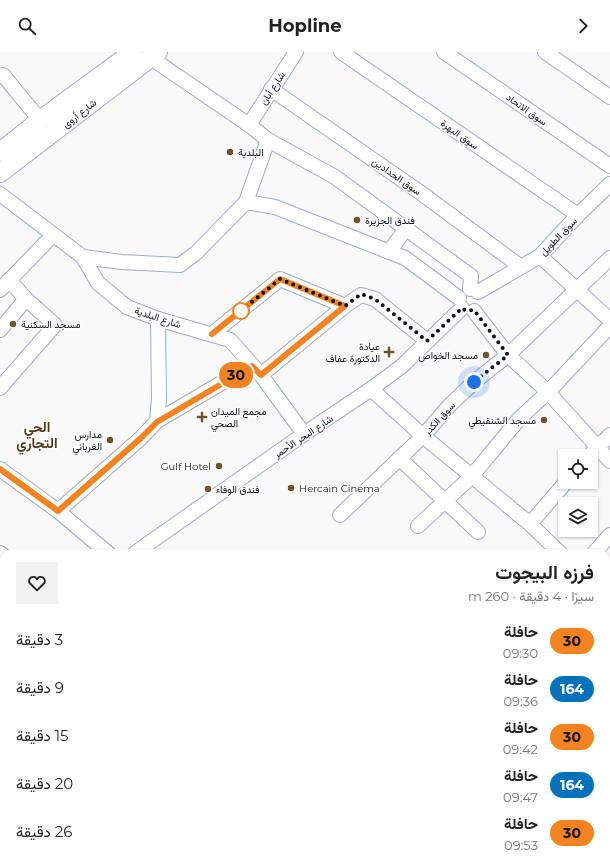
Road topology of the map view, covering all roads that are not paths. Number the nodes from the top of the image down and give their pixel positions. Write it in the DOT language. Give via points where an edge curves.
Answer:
graph roads {
  1 [pos="134,52"];
  2 [pos="296,52"];
  3 [pos="341,52"];
  4 [pos="444,52"];
  5 [pos="545,52"];
  6 [pos="151,54"];
  7 [pos="0,76"];
  8 [pos="271,89"];
  9 [pos="610,97"];
  10 [pos="40,120"];
  11 [pos="249,125"];
  12 [pos="268,140"];
  13 [pos="2,147"];
  14 [pos="610,166"];
  15 [pos="0,174"];
  16 [pos="610,184"];
  17 [pos="0,194"];
  18 [pos="246,202"];
  19 [pos="578,215"];
  20 [pos="406,228"];
  21 [pos="53,235"];
  22 [pos="389,252"];
  23 [pos="540,256"];
  24 [pos="83,257"];
  25 [pos="610,258"];
  26 [pos="521,267"];
  27 [pos="4,285"];
  28 [pos="474,290"];
  29 [pos="576,290"];
  30 [pos="26,299"];
  31 [pos="345,306"];
  32 [pos="465,306"];
  33 [pos="158,319"];
  34 [pos="610,320"];
  35 [pos="610,326"];
  36 [pos="0,330"];
  37 [pos="212,334"];
  38 [pos="427,341"];
  39 [pos="508,355"];
  40 [pos="256,370"];
  41 [pos="0,388"];
  42 [pos="371,389"];
  43 [pos="548,392"];
  44 [pos="157,422"];
  45 [pos="304,434"];
  46 [pos="610,435"];
  47 [pos="423,436"];
  48 [pos="591,449"];
  49 [pos="595,449"];
  50 [pos="598,454"];
  51 [pos="398,458"];
  52 [pos="610,461"];
  53 [pos="0,469"];
  54 [pos="471,477"];
  55 [pos="560,489"];
  56 [pos="445,501"];
  57 [pos="58,511"];
  58 [pos="340,514"];
  59 [pos="530,524"];
  60 [pos="418,526"];
  61 [pos="478,532"];
  62 [pos="610,535"];
  63 [pos="103,549"];
  64 [pos="141,549"];
  65 [pos="556,549"];
  66 [pos="598,549"];
  1 -- 10 [label="main road, شارع أروى"];
  2 -- 8 [label="street, شارع أبان"];
  3 -- 19 [label="street, سوق البهرة"];
  4 -- 14 [label="street, سوق الاتحاد"];
  5 -- 9 [label="street"];
  6 -- 11 [label="street"];
  6 -- 15 [label="main road, شارع أروى"];
  7 -- 10 [label="street" via="3,75"];
  8 -- 11 [label="street, شارع أبان"];
  8 -- 26 [label="street, سوق الحدادين" via="421,193"];
  10 -- 13 [label="main road, شارع أروى"];
  11 -- 12 [label="street"];
  12 -- 18 [label="street"];
  12 -- 20 [label="street" via="335,177"];
  16 -- 19 [label="street, سوق الطويل"];
  17 -- 21 [label="street, شارع البلدية"];
  18 -- 22 [label="street" via="275,207"];
  18 -- 24 [label="street" via="196,253 180,265"];
  19 -- 23 [label="street, سوق الطويل"];
  20 -- 22 [label="street"];
  20 -- 28 [label="street" via="471,276"];
  21 -- 24 [label="street, شارع البلدية"];
  21 -- 27 [label="street"];
  22 -- 32 [label="street" via="405,258"];
  23 -- 26 [label="street, سوق الطويل"];
  23 -- 29 [label="street"];
  24 -- 33 [label="street, شارع البلدية" via="98,283 127,307"];
  25 -- 29 [label="street, سوق الكدر"];
  26 -- 28 [label="street, سوق الطويل"];
  27 -- 30 [label="street"];
  28 -- 32 [label="street" via="463,291"];
  28 -- 32 [label="street" via="480,294 481,302 477,309"];
  29 -- 34 [label="street"];
  29 -- 39 [label="street, سوق الكدر"];
  30 -- 36 [label="street"];
  30 -- 41 [label="street" via="55,325"];
  31 -- 37 [label="street" via="280,279"];
  31 -- 38 [label="street" via="361,294 375,299"];
  31 -- 40 [label="street"];
  32 -- 38 [label="street, شارع البحر الأحمر"];
  32 -- 39 [label="street"];
  33 -- 37 [label="street, شارع البلدية"];
  33 -- 44 [label="street"];
  35 -- 43 [label="street"];
  37 -- 40 [label="street, شارع البلدية" via="230,340"];
  38 -- 42 [label="street, شارع البحر الأحمر" via="402,366"];
  39 -- 43 [label="street"];
  39 -- 47 [label="street, سوق الكدر" via="474,382"];
  40 -- 44 [label="street"];
  40 -- 45 [label="street, شارع البلدية"];
  42 -- 45 [label="street, شارع البحر الأحمر"];
  42 -- 47 [label="street"];
  43 -- 48 [label="street"];
  43 -- 54 [label="street" via="519,419"];
  44 -- 57 [label="street"];
  45 -- 64 [label="street, شارع البحر الأحمر"];
  46 -- 49 [label="street"];
  47 -- 51 [label="street, سوق الكدر"];
  47 -- 54 [label="street"];
  50 -- 52 [label="street"];
  51 -- 56 [label="street"];
  51 -- 58 [label="street, سوق الكدر"];
  53 -- 57 [label="street"];
  54 -- 56 [label="street"];
  54 -- 59 [label="street"];
  55 -- 59 [label="street"];
  56 -- 60 [label="street"];
  56 -- 61 [label="street"];
  57 -- 63 [label="street"];
  59 -- 65 [label="street"];
  62 -- 66 [label="street"];
}
